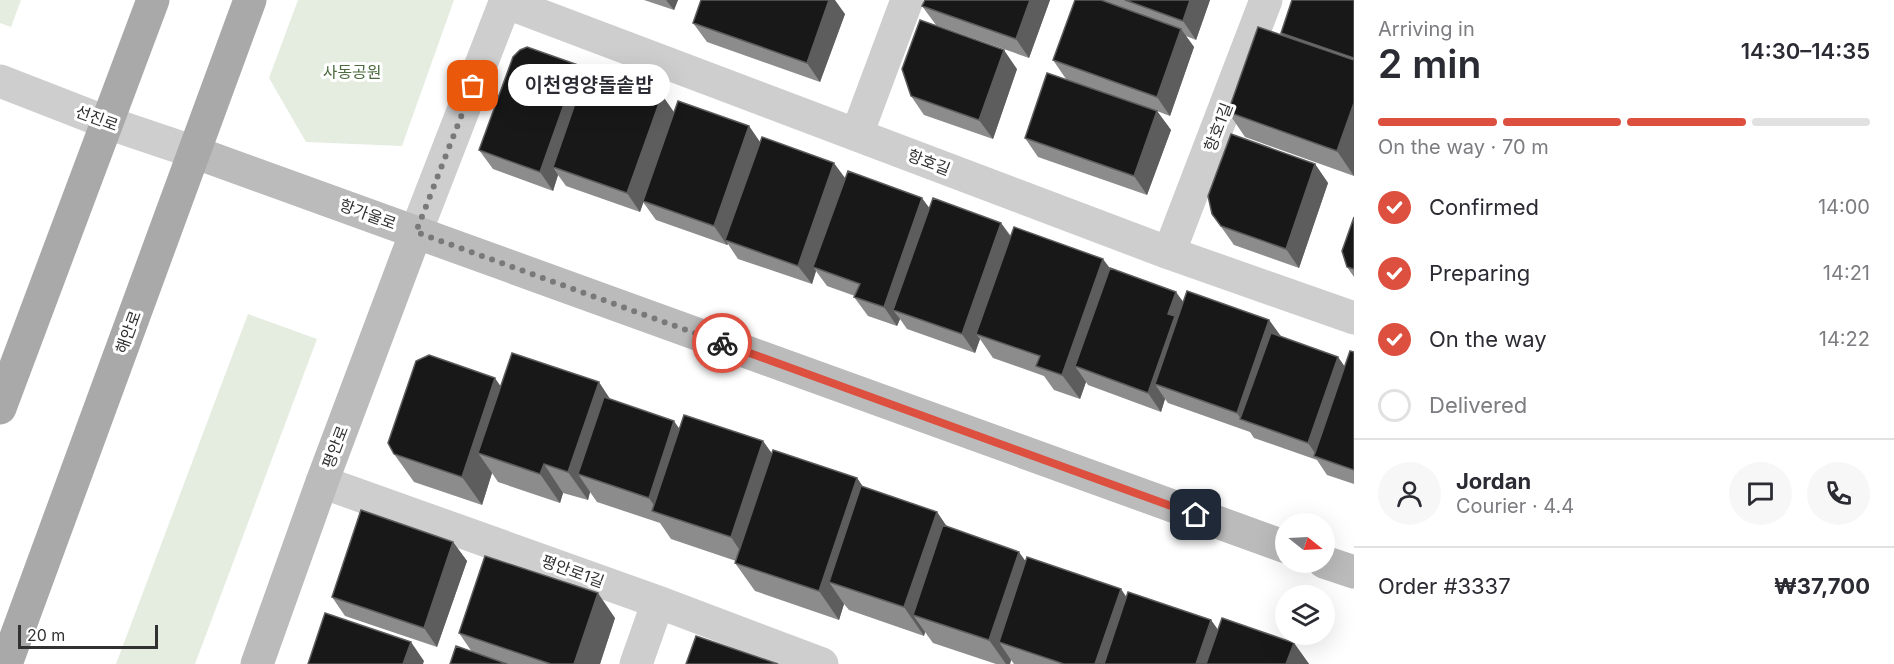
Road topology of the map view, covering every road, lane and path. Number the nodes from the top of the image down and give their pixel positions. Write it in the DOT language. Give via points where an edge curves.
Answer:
graph roads {
  1 [pos="153,0"];
  2 [pos="250,0"];
  3 [pos="907,0"];
  4 [pos="1266,0"];
  5 [pos="506,1"];
  6 [pos="0,81"];
  7 [pos="108,123"];
  8 [pos="857,134"];
  9 [pos="194,152"];
  10 [pos="416,232"];
  11 [pos="1170,253"];
  12 [pos="1354,318"];
  13 [pos="0,408"];
  14 [pos="322,482"];
  15 [pos="1275,543"];
  16 [pos="1335,566"];
  17 [pos="1354,572"];
  18 [pos="658,602"];
  19 [pos="6,664"];
  20 [pos="257,664"];
  21 [pos="636,664"];
  22 [pos="822,664"];
  1 -- 7 [label="main road"];
  2 -- 9 [label="main road, 해안로"];
  3 -- 8 [label="street"];
  4 -- 11 [label="street, 항호1길"];
  5 -- 8 [label="street, 항호길"];
  5 -- 10 [label="street"];
  6 -- 7 [label="street, 선진로"];
  7 -- 9 [label="street, 선진로"];
  7 -- 13 [label="main road"];
  8 -- 11 [label="street, 항호길"];
  9 -- 10 [label="main road, 항가울로"];
  9 -- 19 [label="main road, 해안로"];
  10 -- 14 [label="main road, 평안로"];
  10 -- 15 [label="main road, 항가울로"];
  11 -- 12 [label="street, 항호길"];
  14 -- 18 [label="street, 평안로1길"];
  14 -- 20 [label="main road, 평안로"];
  16 -- 17 [label="main road"];
  18 -- 21 [label="street"];
  18 -- 22 [label="street, 평안로1길"];
}
